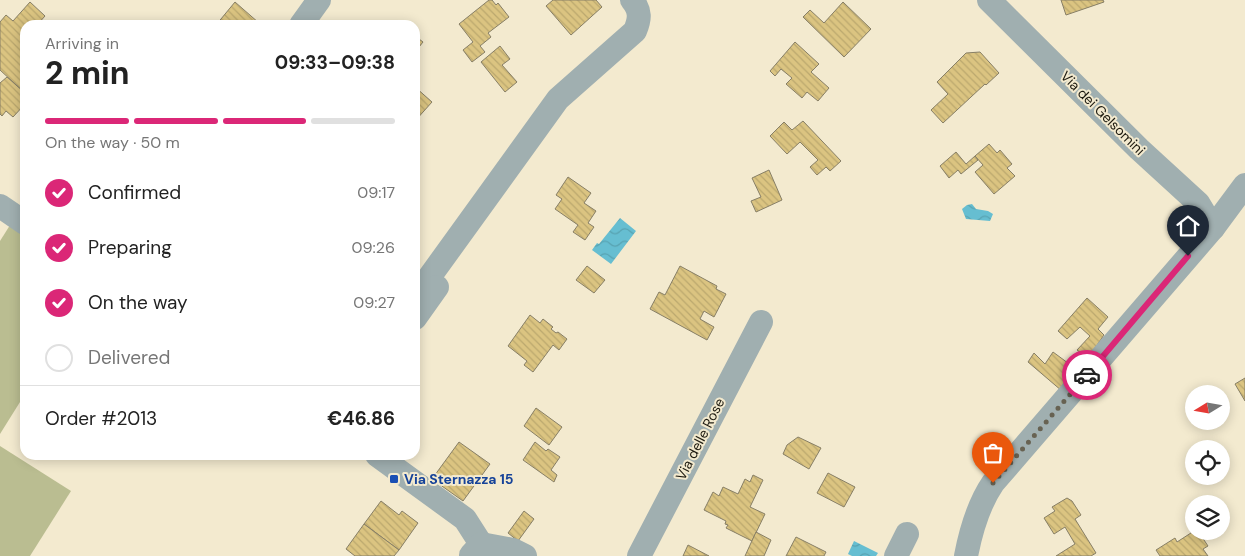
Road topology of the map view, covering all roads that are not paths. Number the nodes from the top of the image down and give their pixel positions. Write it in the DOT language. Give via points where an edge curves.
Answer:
graph roads {
  1 [pos="319,0"];
  2 [pos="632,0"];
  3 [pos="990,0"];
  4 [pos="305,20"];
  5 [pos="1245,185"];
  6 [pos="0,206"];
  7 [pos="20,220"];
  8 [pos="1213,228"];
  9 [pos="467,246"];
  10 [pos="420,290"];
  11 [pos="420,311"];
  12 [pos="761,322"];
  13 [pos="383,460"];
  14 [pos="907,534"];
  15 [pos="478,552"];
  16 [pos="526,556"];
  17 [pos="639,556"];
  18 [pos="896,556"];
  19 [pos="966,556"];
  1 -- 4 [label="street"];
  2 -- 10 [label="street" via="640,18 635,31 558,99"];
  3 -- 8 [label="street, Via dei Gelsomini" via="1198,204"];
  5 -- 8 [label="street"];
  6 -- 7 [label="street"];
  8 -- 19 [label="street" via="993,483 983,498 970,533"];
  9 -- 11 [label="street"];
  12 -- 17 [label="street, Via delle Rose"];
  13 -- 15 [label="street" via="464,519"];
  14 -- 18 [label="street"];
  15 -- 16 [label="street" via="513,550"];
}
